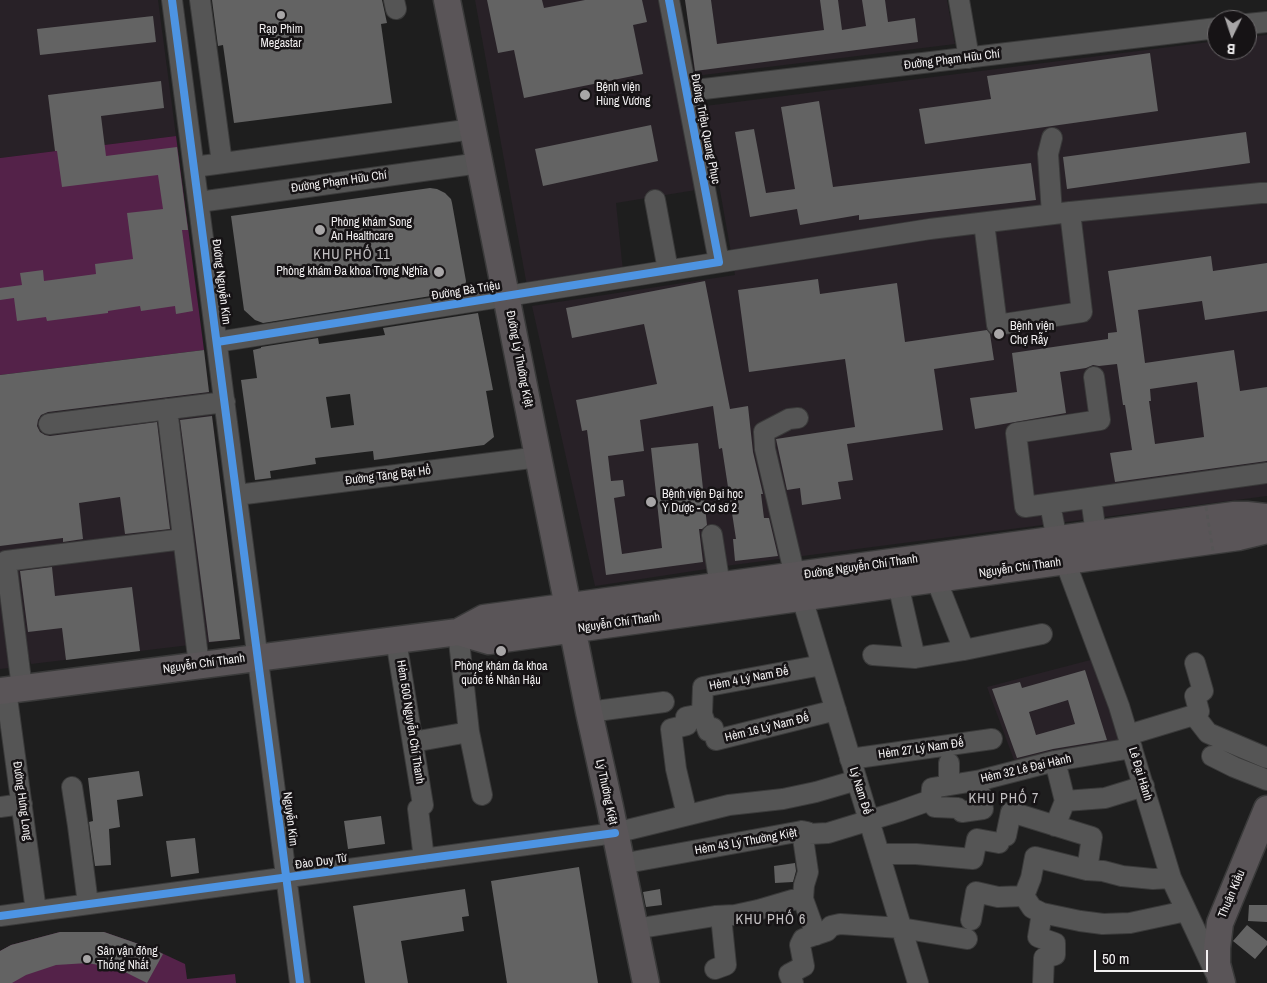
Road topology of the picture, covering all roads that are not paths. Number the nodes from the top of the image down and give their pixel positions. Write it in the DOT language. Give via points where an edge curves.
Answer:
graph roads {
  1 [pos="172,0"];
  2 [pos="200,0"];
  3 [pos="447,0"];
  4 [pos="669,0"];
  5 [pos="959,0"];
  6 [pos="1207,29"];
  7 [pos="969,58"];
  8 [pos="687,92"];
  9 [pos="473,129"];
  10 [pos="1052,138"];
  11 [pos="222,163"];
  12 [pos="480,163"];
  13 [pos="194,167"];
  14 [pos="1267,193"];
  15 [pos="656,200"];
  16 [pos="199,202"];
  17 [pos="1061,213"];
  18 [pos="984,223"];
  19 [pos="719,262"];
  20 [pos="668,270"];
  21 [pos="506,296"];
  22 [pos="217,342"];
  23 [pos="1094,377"];
  24 [pos="225,402"];
  25 [pos="167,409"];
  26 [pos="798,418"];
  27 [pos="49,424"];
  28 [pos="538,457"];
  29 [pos="1267,474"];
  30 [pos="237,495"];
  31 [pos="1091,498"];
  32 [pos="1050,504"];
  33 [pos="1267,517"];
  34 [pos="1267,530"];
  35 [pos="712,535"];
  36 [pos="183,539"];
  37 [pos="1097,545"];
  38 [pos="1061,550"];
  39 [pos="869,577"];
  40 [pos="936,579"];
  41 [pos="898,584"];
  42 [pos="720,586"];
  43 [pos="799,587"];
  44 [pos="570,618"];
  45 [pos="458,632"];
  46 [pos="1042,634"];
  47 [pos="396,640"];
  48 [pos="964,650"];
  49 [pos="874,655"];
  50 [pos="258,657"];
  51 [pos="914,658"];
  52 [pos="1195,663"];
  53 [pos="199,665"];
  54 [pos="822,665"];
  55 [pos="9,690"];
  56 [pos="664,702"];
  57 [pos="836,710"];
  58 [pos="588,712"];
  59 [pos="702,714"];
  60 [pos="1194,714"];
  61 [pos="469,732"];
  62 [pos="992,739"];
  63 [pos="413,742"];
  64 [pos="1130,742"];
  65 [pos="1212,756"];
  66 [pos="1267,758"];
  67 [pos="850,759"];
  68 [pos="1055,761"];
  69 [pos="949,762"];
  70 [pos="856,780"];
  71 [pos="1267,780"];
  72 [pos="949,785"];
  73 [pos="1144,786"];
  74 [pos="72,787"];
  75 [pos="482,795"];
  76 [pos="981,795"];
  77 [pos="931,800"];
  78 [pos="1065,800"];
  79 [pos="22,804"];
  80 [pos="0,807"];
  81 [pos="1267,808"];
  82 [pos="687,815"];
  83 [pos="869,820"];
  84 [pos="1055,826"];
  85 [pos="802,831"];
  86 [pos="615,833"];
  87 [pos="879,854"];
  88 [pos="424,859"];
  89 [pos="622,864"];
  90 [pos="1087,870"];
  91 [pos="286,878"];
  92 [pos="1171,878"];
  93 [pos="1024,896"];
  94 [pos="803,899"];
  95 [pos="88,904"];
  96 [pos="36,911"];
  97 [pos="1186,911"];
  98 [pos="1042,913"];
  99 [pos="0,916"];
  100 [pos="721,916"];
  101 [pos="901,928"];
  102 [pos="635,929"];
  103 [pos="816,934"];
  104 [pos="724,976"];
  105 [pos="300,983"];
  106 [pos="646,983"];
  107 [pos="792,983"];
  108 [pos="918,983"];
  109 [pos="1043,983"];
  110 [pos="1221,983"];
  1 -- 13 [label="street, Đường Nguyễn Kim"];
  2 -- 11 [label="street"];
  3 -- 9 [label="main road, Đường Lý Thường Kiệt"];
  4 -- 8 [label="street, Đường Triệu Quang Phục"];
  5 -- 7 [label="street"];
  6 -- 7 [label="street, Đường Phạm Hữu Chí"];
  7 -- 8 [label="street, Đường Phạm Hữu Chí"];
  8 -- 19 [label="street, Đường Triệu Quang Phục"];
  9 -- 11 [label="street"];
  9 -- 12 [label="main road, Đường Lý Thường Kiệt"];
  10 -- 17 [label="street" via="1048,154"];
  11 -- 13 [label="street"];
  12 -- 16 [label="street, Đường Phạm Hữu Chí"];
  12 -- 21 [label="main road, Đường Lý Thường Kiệt"];
  13 -- 16 [label="street, Đường Nguyễn Kim"];
  14 -- 17 [label="street, Đường Bà Triệu"];
  15 -- 20 [label="street"];
  16 -- 22 [label="street, Đường Nguyễn Kim"];
  17 -- 18 [label="street, Đường Bà Triệu"];
  17 -- 18 [label="street" via="1082,312 997,325"];
  18 -- 19 [label="street, Đường Bà Triệu"];
  19 -- 20 [label="street, Đường Bà Triệu"];
  20 -- 21 [label="street, Đường Bà Triệu"];
  21 -- 22 [label="street, Đường Bà Triệu"];
  21 -- 28 [label="main road, Đường Lý Thường Kiệt"];
  22 -- 24 [label="street, Đường Nguyễn Kim"];
  23 -- 32 [label="street" via="1100,420 1016,433 1025,507"];
  24 -- 25 [label="street"];
  24 -- 30 [label="street, Đường Nguyễn Kim"];
  25 -- 27 [label="street"];
  25 -- 36 [label="street"];
  26 -- 43 [label="street, Lý Nam Đế" via="789,419 764,432 765,450"];
  28 -- 30 [label="street, Đường Tăng Bạt Hổ"];
  28 -- 44 [label="main road, Đường Lý Thường Kiệt"];
  29 -- 31 [label="street"];
  30 -- 50 [label="street, Đường Nguyễn Kim"];
  31 -- 32 [label="street"];
  31 -- 37 [label="street"];
  32 -- 38 [label="street, Lê Đại Hành"];
  33 -- 37 [label="main road, Đường Nguyễn Chí Thanh" via="1234,515"];
  34 -- 37 [label="main road" via="1239,537"];
  35 -- 42 [label="street"];
  36 -- 53 [label="street"];
  36 -- 55 [label="street, Đường Hưng Long" via="6,561"];
  37 -- 38 [label="main road, Đường Nguyễn Chí Thanh"];
  38 -- 39 [label="main road, Đường Nguyễn Chí Thanh"];
  38 -- 40 [label="main road, Nguyễn Chí Thanh"];
  38 -- 64 [label="street, Lê Đại Hành"];
  39 -- 41 [label="main road, Nguyễn Chí Thanh"];
  39 -- 43 [label="main road, Nguyễn Chí Thanh"];
  40 -- 41 [label="main road, Nguyễn Chí Thanh"];
  40 -- 48 [label="street"];
  41 -- 51 [label="street"];
  42 -- 43 [label="main road, Đường Nguyễn Chí Thanh"];
  42 -- 44 [label="main road, Đường Nguyễn Chí Thanh"];
  43 -- 44 [label="main road, Nguyễn Chí Thanh"];
  43 -- 54 [label="street, Lý Nam Đế"];
  44 -- 45 [label="main road, Nguyễn Chí Thanh" via="489,641"];
  44 -- 58 [label="main road, Lý Thường Kiệt"];
  45 -- 47 [label="main road, Nguyễn Chí Thanh"];
  45 -- 61 [label="street"];
  46 -- 48 [label="street"];
  47 -- 50 [label="main road, Nguyễn Chí Thanh"];
  47 -- 63 [label="street, Hẻm 500 Nguyễn Chí Thanh"];
  48 -- 51 [label="street"];
  49 -- 51 [label="street"];
  50 -- 53 [label="main road, Nguyễn Chí Thanh"];
  50 -- 91 [label="street, Nguyễn Kim"];
  52 -- 60 [label="street" via="1203,691 1195,696 1199,711"];
  53 -- 55 [label="main road, Nguyễn Chí Thanh"];
  54 -- 57 [label="street, Lý Nam Đế"];
  54 -- 59 [label="street, Hẻm 4 Lý Nam Đế" via="703,687"];
  55 -- 79 [label="street, Đường Hưng Long"];
  56 -- 58 [label="street"];
  57 -- 59 [label="street, Hẻm 16 Lý Nam Đế" via="716,740 714,728 708,731"];
  57 -- 67 [label="street, Lý Nam Đế"];
  58 -- 86 [label="main road, Lý Thường Kiệt"];
  59 -- 82 [label="street" via="686,717 687,725 671,729"];
  60 -- 64 [label="street, Hẻm 32 Lê Đại Hành"];
  60 -- 66 [label="street" via="1208,733"];
  61 -- 63 [label="street"];
  61 -- 75 [label="street"];
  62 -- 67 [label="street, Hẻm 27 Lý Nam Đế"];
  63 -- 88 [label="street, Hẻm 500 Nguyễn Chí Thanh" via="423,805 418,809"];
  64 -- 68 [label="street, Hẻm 32 Lê Đại Hành"];
  64 -- 73 [label="street, Lê Đại Hành"];
  65 -- 71 [label="street"];
  67 -- 70 [label="street, Lý Nam Đế"];
  68 -- 72 [label="street, Hẻm 32 Lê Đại Hành"];
  68 -- 78 [label="street"];
  69 -- 72 [label="street"];
  70 -- 82 [label="street, Đào Duy Từ" via="783,799 729,805"];
  70 -- 83 [label="street, Lý Nam Đế"];
  72 -- 77 [label="street, Hẻm 32 Lê Đại Hành" via="932,788"];
  73 -- 78 [label="street" via="1105,798"];
  73 -- 92 [label="street, Lê Đại Hành"];
  74 -- 95 [label="street"];
  76 -- 77 [label="street" via="983,809 962,812 958,808 934,807"];
  77 -- 83 [label="street, Hẻm 43 Lý Thường Kiệt"];
  78 -- 84 [label="street"];
  79 -- 80 [label="street"];
  79 -- 96 [label="street, Đường Hưng Long"];
  81 -- 110 [label="main road, Thuận Kiều" via="1220,923 1216,948"];
  82 -- 86 [label="street, Đào Duy Từ"];
  83 -- 85 [label="street, Hẻm 43 Lý Thường Kiệt" via="828,833"];
  83 -- 87 [label="street, Lý Nam Đế"];
  84 -- 87 [label="street" via="1011,812 1002,839 978,840 973,859"];
  84 -- 90 [label="street" via="1092,837"];
  85 -- 89 [label="street, Hẻm 43 Lý Thường Kiệt"];
  85 -- 94 [label="street" via="808,872"];
  86 -- 88 [label="street, Đào Duy Từ"];
  86 -- 89 [label="main road, Lý Thường Kiệt"];
  87 -- 101 [label="street, Lý Nam Đế"];
  88 -- 91 [label="street, Đào Duy Từ"];
  89 -- 102 [label="main road, Lý Thường Kiệt"];
  90 -- 92 [label="street" via="1153,879"];
  90 -- 93 [label="street" via="1035,856"];
  91 -- 95 [label="street, Đào Duy Từ"];
  91 -- 105 [label="street, Nguyễn Kim"];
  92 -- 97 [label="street, Lê Đại Hành"];
  93 -- 98 [label="street" via="1032,908"];
  93 -- 101 [label="street" via="998,897 976,892 969,930"];
  94 -- 100 [label="street"];
  94 -- 103 [label="street"];
  95 -- 96 [label="street, Đào Duy Từ"];
  96 -- 99 [label="street, Đào Duy Từ"];
  97 -- 98 [label="street" via="1130,923 1103,924"];
  97 -- 110 [label="street, Lê Đại Hành"];
  98 -- 109 [label="street" via="1038,938 1054,943 1055,954 1044,958"];
  100 -- 102 [label="street"];
  100 -- 104 [label="street" via="726,965"];
  101 -- 103 [label="street" via="840,924"];
  101 -- 108 [label="street, Lý Nam Đế"];
  102 -- 106 [label="main road, Lý Thường Kiệt"];
  103 -- 107 [label="street" via="803,939 800,946 804,966 789,974"];
}
